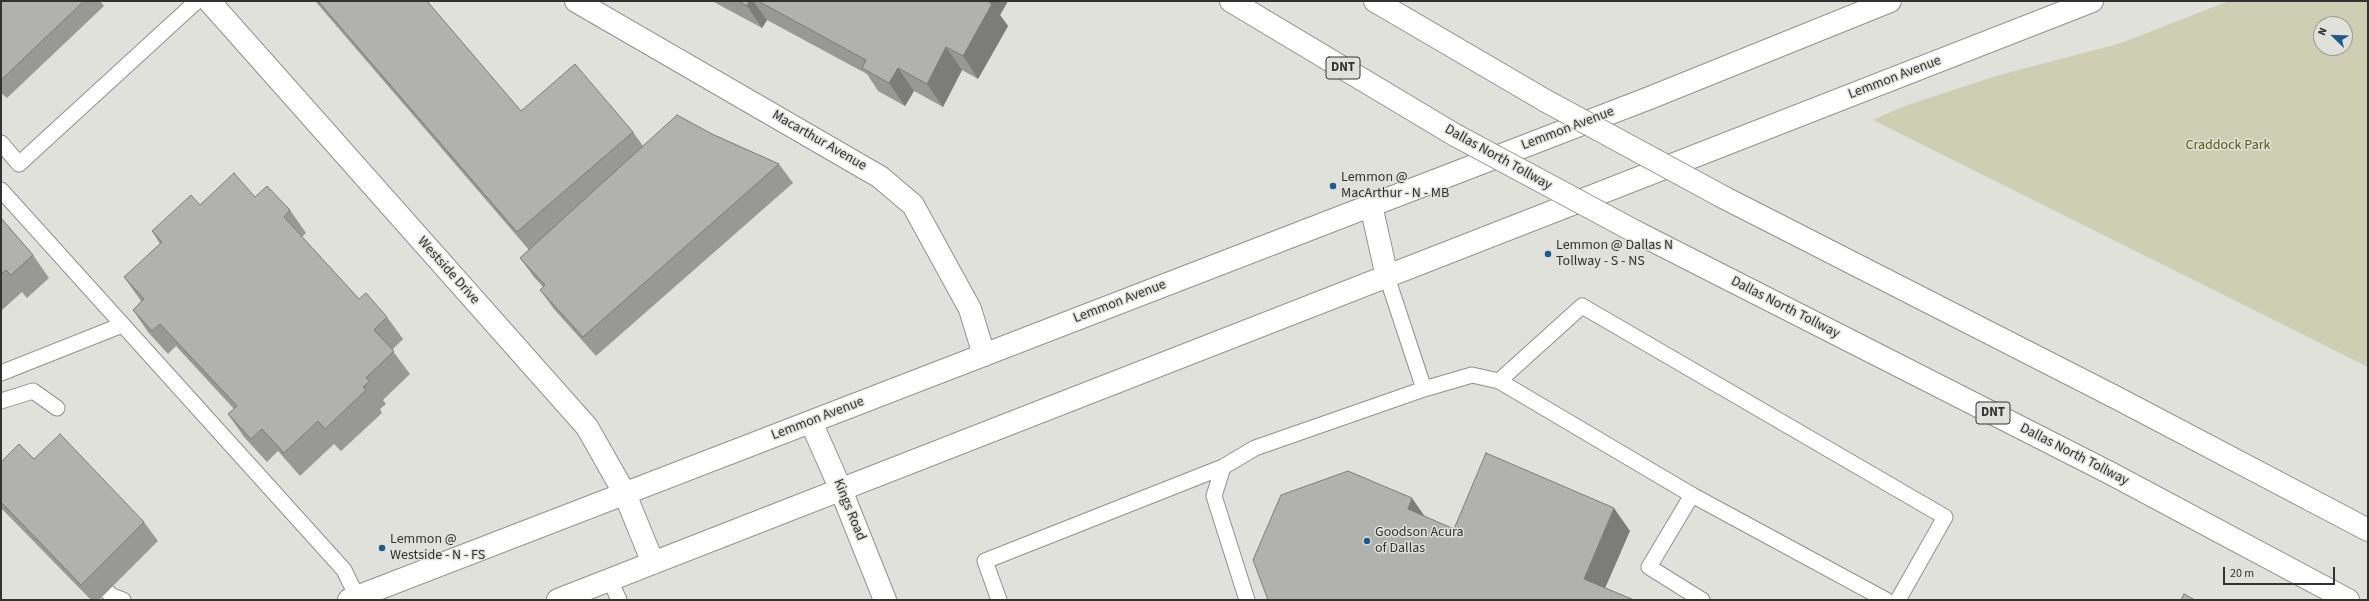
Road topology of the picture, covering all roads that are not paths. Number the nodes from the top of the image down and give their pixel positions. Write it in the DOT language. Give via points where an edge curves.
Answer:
graph roads {
  1 [pos="197,1"];
  2 [pos="209,1"];
  3 [pos="576,1"];
  4 [pos="1231,1"];
  5 [pos="1375,1"];
  6 [pos="1890,1"];
  7 [pos="2092,1"];
  8 [pos="1,143"];
  9 [pos="1,190"];
  10 [pos="1371,205"];
  11 [pos="1387,278"];
  12 [pos="122,325"];
  13 [pos="984,355"];
  14 [pos="1,373"];
  15 [pos="1499,382"];
  16 [pos="1424,389"];
  17 [pos="1,400"];
  18 [pos="57,408"];
  19 [pos="811,422"];
  20 [pos="1223,467"];
  21 [pos="841,490"];
  22 [pos="625,494"];
  23 [pos="1692,495"];
  24 [pos="2368,530"];
  25 [pos="653,563"];
  26 [pos="610,580"];
  27 [pos="107,591"];
  28 [pos="353,598"];
  29 [pos="123,600"];
  30 [pos="558,600"];
  31 [pos="619,600"];
  32 [pos="885,600"];
  33 [pos="999,600"];
  34 [pos="1247,600"];
  35 [pos="1702,600"];
  36 [pos="1886,600"];
  37 [pos="1898,600"];
  38 [pos="2348,600"];
  1 -- 8 [label="lane" via="19,164"];
  2 -- 22 [label="main road, Westside Drive" via="587,427"];
  3 -- 13 [label="main road, Macarthur Avenue" via="880,176 913,205 970,309"];
  4 -- 38 [label="main road, Dallas North Tollway / DNT, bridge" via="1455,135 1636,232 2110,472"];
  5 -- 24 [label="main road, bridge" via="1546,101 1723,197"];
  6 -- 10 [label="main road, Lemmon Avenue" via="1644,100"];
  7 -- 11 [label="main road, Lemmon Avenue"];
  9 -- 12 [label="lane"];
  10 -- 11 [label="main road"];
  10 -- 13 [label="main road, Lemmon Avenue"];
  11 -- 16 [label="lane"];
  11 -- 21 [label="main road, Lemmon Avenue"];
  12 -- 14 [label="lane"];
  12 -- 28 [label="lane" via="344,570"];
  13 -- 19 [label="main road, Lemmon Avenue"];
  15 -- 16 [label="lane" via="1472,375"];
  15 -- 23 [label="lane"];
  15 -- 37 [label="lane" via="1582,306 1946,518"];
  16 -- 20 [label="lane" via="1255,448"];
  17 -- 18 [label="lane" via="33,391"];
  19 -- 21 [label="main road, Kings Road"];
  19 -- 22 [label="main road, Lemmon Avenue"];
  20 -- 33 [label="lane" via="985,561"];
  20 -- 34 [label="lane" via="1214,496"];
  21 -- 25 [label="main road, Lemmon Avenue"];
  21 -- 32 [label="main road, Kings Road"];
  22 -- 25 [label="main road, Westside Drive"];
  22 -- 28 [label="main road, Lemmon Avenue"];
  23 -- 35 [label="lane" via="1649,567"];
  23 -- 36 [label="lane"];
  25 -- 26 [label="main road, Lemmon Avenue"];
  26 -- 30 [label="main road, Lemmon Avenue"];
  26 -- 31 [label="lane"];
  27 -- 29 [label="lane"];
}
